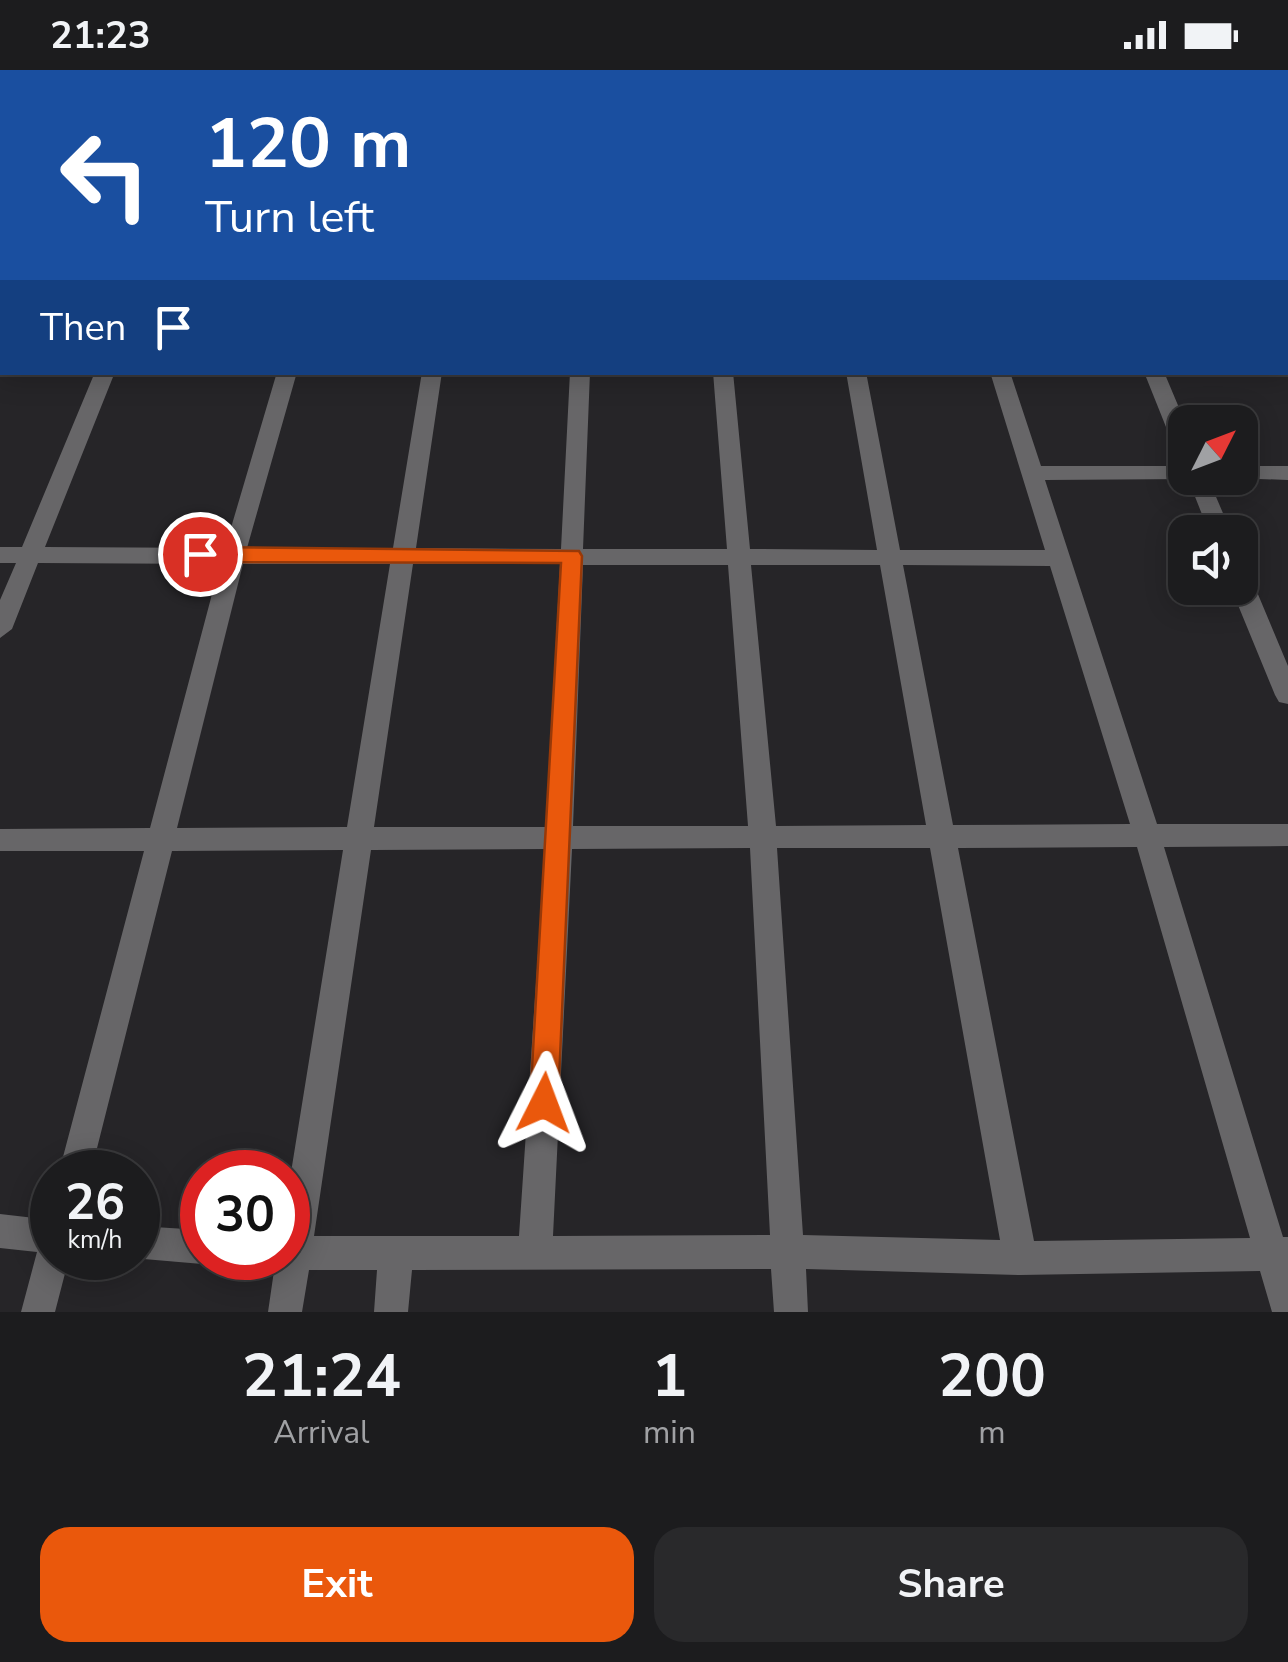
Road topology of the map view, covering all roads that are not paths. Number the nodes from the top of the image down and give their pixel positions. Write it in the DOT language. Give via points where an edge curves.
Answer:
graph roads {
  1 [pos="104,375"];
  2 [pos="286,375"];
  3 [pos="432,375"];
  4 [pos="580,375"];
  5 [pos="723,375"];
  6 [pos="856,375"];
  7 [pos="1001,375"];
  8 [pos="1155,375"];
  9 [pos="1168,406"];
  10 [pos="1032,473"];
  11 [pos="1168,473"];
  12 [pos="1258,473"];
  13 [pos="1288,473"];
  14 [pos="32,554"];
  15 [pos="0,555"];
  16 [pos="234,555"];
  17 [pos="404,556"];
  18 [pos="572,556"];
  19 [pos="739,557"];
  20 [pos="887,558"];
  21 [pos="1059,558"];
  22 [pos="1250,605"];
  23 [pos="0,629"];
  24 [pos="1288,695"];
  25 [pos="1147,835"];
  26 [pos="1288,835"];
  27 [pos="763,836"];
  28 [pos="940,836"];
  29 [pos="362,838"];
  30 [pos="560,838"];
  31 [pos="163,839"];
  32 [pos="0,840"];
  33 [pos="81,1150"];
  34 [pos="309,1150"];
  35 [pos="0,1231"];
  36 [pos="30,1234"];
  37 [pos="396,1252"];
  38 [pos="787,1252"];
  39 [pos="310,1253"];
  40 [pos="1280,1254"];
  41 [pos="535,1255"];
  42 [pos="1020,1258"];
  43 [pos="46,1280"];
  44 [pos="288,1280"];
  45 [pos="1288,1308"];
  46 [pos="38,1312"];
  47 [pos="285,1312"];
  48 [pos="390,1312"];
  49 [pos="791,1312"];
  1 -- 14 [label="street"];
  2 -- 16 [label="street"];
  3 -- 17 [label="street"];
  4 -- 18 [label="street"];
  5 -- 19 [label="street"];
  6 -- 20 [label="street"];
  7 -- 10 [label="street"];
  8 -- 9 [label="street"];
  10 -- 11 [label="street"];
  10 -- 21 [label="street"];
  12 -- 13 [label="street"];
  14 -- 15 [label="street"];
  14 -- 16 [label="street"];
  14 -- 23 [label="street"];
  16 -- 17 [label="street"];
  16 -- 31 [label="street"];
  17 -- 18 [label="street"];
  17 -- 29 [label="street"];
  18 -- 19 [label="street"];
  18 -- 30 [label="street"];
  19 -- 20 [label="street"];
  19 -- 27 [label="street"];
  20 -- 21 [label="street"];
  20 -- 28 [label="street"];
  21 -- 25 [label="street"];
  22 -- 24 [label="street"];
  25 -- 26 [label="street"];
  25 -- 28 [label="street"];
  25 -- 40 [label="street"];
  27 -- 28 [label="street"];
  27 -- 30 [label="street"];
  27 -- 38 [label="street"];
  28 -- 42 [label="street"];
  29 -- 30 [label="street"];
  29 -- 31 [label="street"];
  29 -- 34 [label="street"];
  30 -- 41 [label="street"];
  31 -- 32 [label="street"];
  31 -- 33 [label="street"];
  35 -- 36 [label="street"];
  37 -- 39 [label="street"];
  37 -- 41 [label="street"];
  37 -- 48 [label="street"];
  38 -- 41 [label="street"];
  38 -- 42 [label="street"];
  38 -- 49 [label="street"];
  40 -- 42 [label="street"];
  40 -- 45 [label="street"];
  43 -- 46 [label="street"];
  44 -- 47 [label="street"];
}
